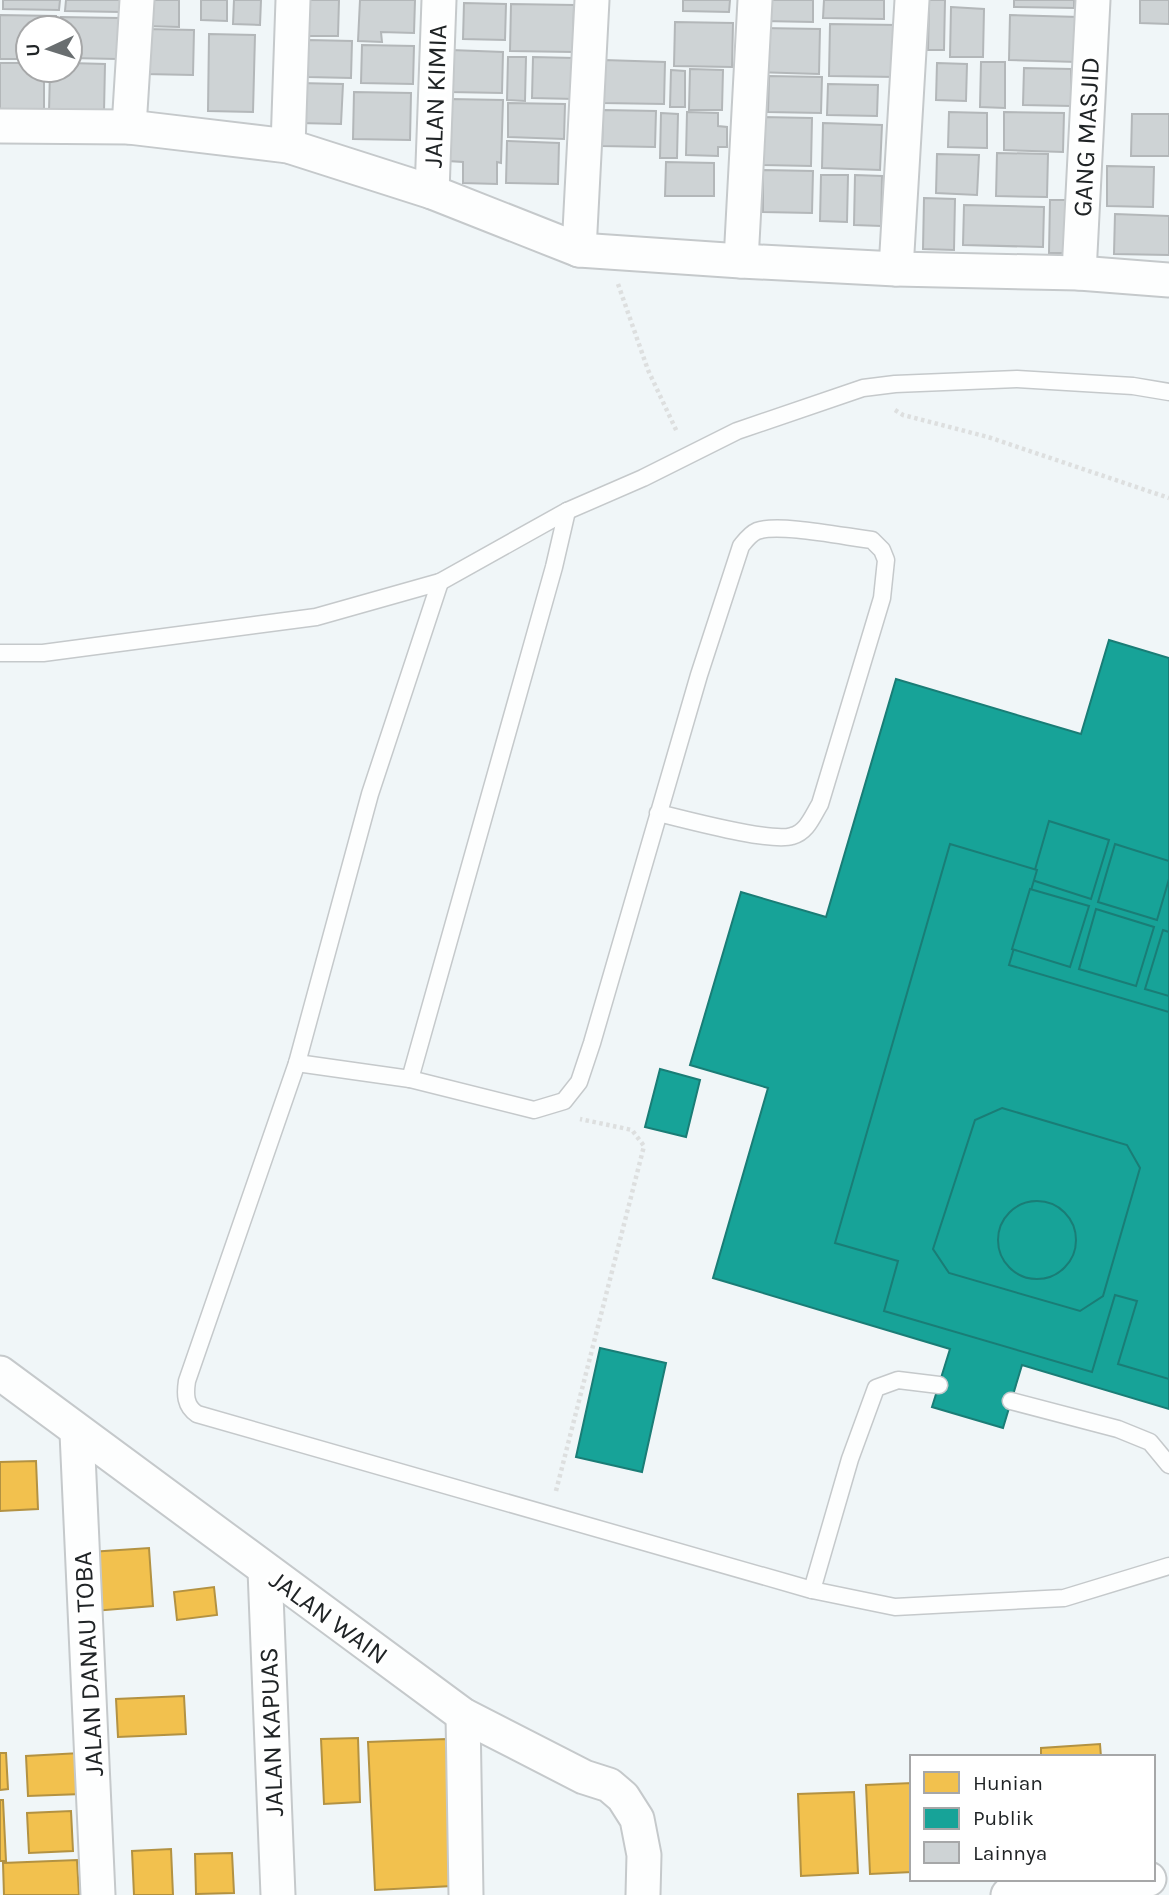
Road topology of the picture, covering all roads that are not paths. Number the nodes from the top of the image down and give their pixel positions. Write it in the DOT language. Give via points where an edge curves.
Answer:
graph roads {
  1 [pos="137,0"];
  2 [pos="293,0"];
  3 [pos="439,0"];
  4 [pos="592,0"];
  5 [pos="755,0"];
  6 [pos="912,0"];
  7 [pos="1093,0"];
  8 [pos="0,125"];
  9 [pos="129,127"];
  10 [pos="288,146"];
  11 [pos="432,192"];
  12 [pos="579,250"];
  13 [pos="741,261"];
  14 [pos="896,269"];
  15 [pos="1079,273"];
  16 [pos="1169,280"];
  17 [pos="1169,392"];
  18 [pos="567,511"];
  19 [pos="440,582"];
  20 [pos="0,653"];
  21 [pos="658,813"];
  22 [pos="297,1063"];
  23 [pos="410,1079"];
  24 [pos="0,1374"];
  25 [pos="939,1385"];
  26 [pos="1011,1401"];
  27 [pos="77,1433"];
  28 [pos="1169,1465"];
  29 [pos="1169,1566"];
  30 [pos="265,1570"];
  31 [pos="813,1590"];
  32 [pos="463,1715"];
  33 [pos="1133,1881"];
  34 [pos="99,1895"];
  35 [pos="278,1895"];
  36 [pos="466,1895"];
  37 [pos="643,1895"];
  38 [pos="1008,1895"];
  1 -- 9 [label="street"];
  2 -- 10 [label="street"];
  3 -- 11 [label="street, JALAN KIMIA"];
  4 -- 12 [label="street"];
  5 -- 13 [label="street"];
  6 -- 14 [label="street"];
  7 -- 15 [label="street, GANG MASJID"];
  8 -- 9 [label="street"];
  9 -- 10 [label="street"];
  10 -- 11 [label="street"];
  11 -- 12 [label="street"];
  12 -- 13 [label="street"];
  13 -- 14 [label="street"];
  14 -- 15 [label="street"];
  15 -- 16 [label="street"];
  17 -- 18 [label="lane" via="1017,379 863,388 737,430"];
  18 -- 19 [label="lane"];
  18 -- 23 [label="lane"];
  19 -- 20 [label="lane" via="316,617 43,653"];
  19 -- 22 [label="lane" via="370,794"];
  21 -- 21 [label="lane" via="741,546 757,531 777,529 872,540 886,560 881,598 820,804 806,828 791,836 771,837"];
  21 -- 23 [label="lane" via="579,1082 564,1101 534,1110"];
  22 -- 23 [label="lane"];
  22 -- 31 [label="lane" via="187,1381 191,1410"];
  24 -- 27 [label="street, JALAN WAIN"];
  25 -- 31 [label="lane" via="898,1380 876,1388 850,1459"];
  26 -- 28 [label="lane" via="1118,1429 1150,1442"];
  27 -- 30 [label="street, JALAN WAIN"];
  27 -- 34 [label="street, JALAN DANAU TOBA"];
  29 -- 31 [label="lane" via="1064,1598 895,1607"];
  30 -- 32 [label="street, JALAN WAIN"];
  30 -- 35 [label="street, JALAN KAPUAS"];
  32 -- 36 [label="street"];
  32 -- 37 [label="street, JALAN WAIN" via="584,1777 609,1785 623,1797 637,1819 644,1855"];
  33 -- 38 [label="street"];
}
